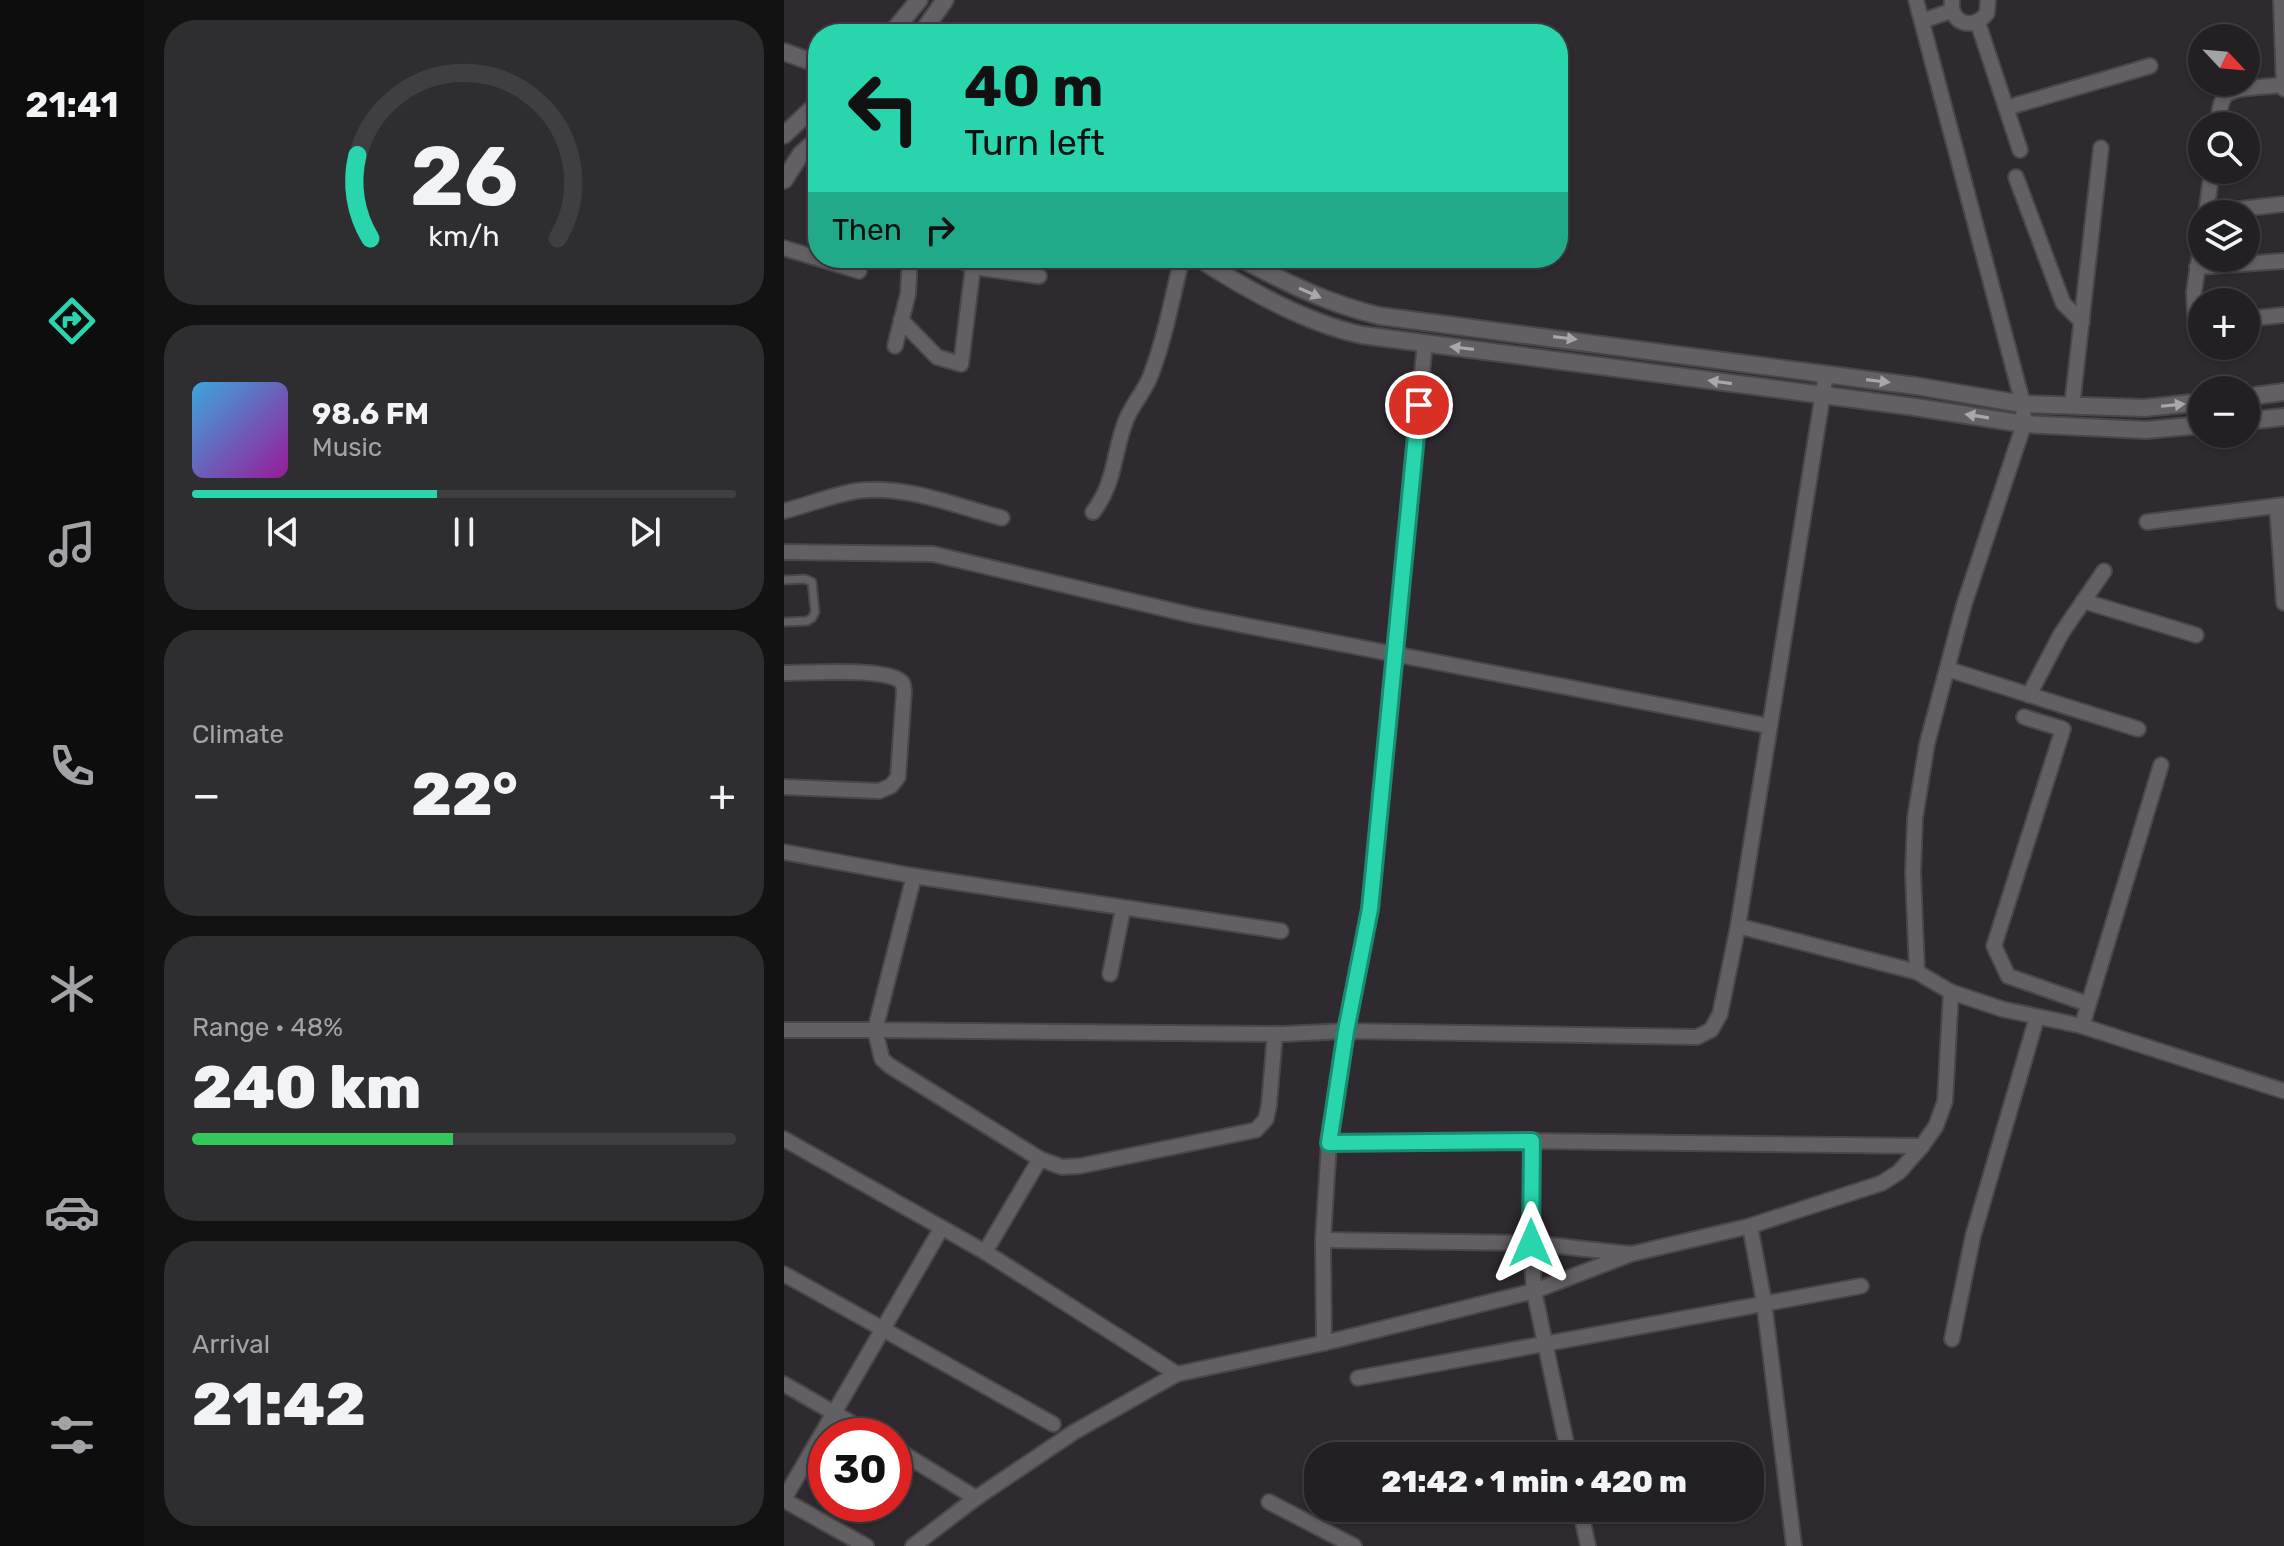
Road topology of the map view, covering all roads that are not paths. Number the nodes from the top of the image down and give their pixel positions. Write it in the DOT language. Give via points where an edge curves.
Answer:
graph roads {
  1 [pos="919,0"];
  2 [pos="945,0"];
  3 [pos="1916,0"];
  4 [pos="1989,0"];
  5 [pos="2281,0"];
  6 [pos="1952,6"];
  7 [pos="1922,21"];
  8 [pos="1978,23"];
  9 [pos="899,24"];
  10 [pos="928,24"];
  11 [pos="784,52"];
  12 [pos="808,60"];
  13 [pos="2150,66"];
  14 [pos="2284,86"];
  15 [pos="2006,108"];
  16 [pos="808,112"];
  17 [pos="2220,112"];
  18 [pos="784,135"];
  19 [pos="808,148"];
  20 [pos="2101,148"];
  21 [pos="2020,150"];
  22 [pos="2016,177"];
  23 [pos="784,180"];
  24 [pos="2284,204"];
  25 [pos="2260,207"];
  26 [pos="784,248"];
  27 [pos="808,255"];
  28 [pos="2284,261"];
  29 [pos="2260,263"];
  30 [pos="849,268"];
  31 [pos="911,268"];
  32 [pos="969,268"];
  33 [pos="999,268"];
  34 [pos="1180,268"];
  35 [pos="1214,268"];
  36 [pos="1234,268"];
  37 [pos="1259,268"];
  38 [pos="859,271"];
  39 [pos="1039,276"];
  40 [pos="1229,277"];
  41 [pos="2284,315"];
  42 [pos="2260,318"];
  43 [pos="901,320"];
  44 [pos="2082,322"];
  45 [pos="1425,343"];
  46 [pos="895,346"];
  47 [pos="1826,374"];
  48 [pos="2284,392"];
  49 [pos="2260,395"];
  50 [pos="1824,396"];
  51 [pos="2188,403"];
  52 [pos="2023,404"];
  53 [pos="2072,406"];
  54 [pos="2284,417"];
  55 [pos="2260,420"];
  56 [pos="2024,424"];
  57 [pos="2188,426"];
  58 [pos="2280,506"];
  59 [pos="784,511"];
  60 [pos="1093,512"];
  61 [pos="1002,518"];
  62 [pos="2147,522"];
  63 [pos="784,552"];
  64 [pos="2104,571"];
  65 [pos="784,580"];
  66 [pos="2083,601"];
  67 [pos="2284,603"];
  68 [pos="784,622"];
  69 [pos="2196,635"];
  70 [pos="1395,654"];
  71 [pos="1947,669"];
  72 [pos="784,673"];
  73 [pos="2023,693"];
  74 [pos="2024,717"];
  75 [pos="1769,726"];
  76 [pos="2138,729"];
  77 [pos="2161,765"];
  78 [pos="784,787"];
  79 [pos="784,852"];
  80 [pos="914,876"];
  81 [pos="1123,909"];
  82 [pos="1738,926"];
  83 [pos="1281,931"];
  84 [pos="1917,972"];
  85 [pos="1110,974"];
  86 [pos="1955,993"];
  87 [pos="2088,1004"];
  88 [pos="2037,1017"];
  89 [pos="2082,1026"];
  90 [pos="784,1030"];
  91 [pos="875,1030"];
  92 [pos="1346,1031"];
  93 [pos="1275,1034"];
  94 [pos="2284,1091"];
  95 [pos="784,1139"];
  96 [pos="1532,1141"];
  97 [pos="1329,1143"];
  98 [pos="1922,1146"];
  99 [pos="1040,1159"];
  100 [pos="1750,1226"];
  101 [pos="941,1229"];
  102 [pos="1323,1240"];
  103 [pos="1531,1243"];
  104 [pos="985,1252"];
  105 [pos="1631,1254"];
  106 [pos="784,1274"];
  107 [pos="1861,1286"];
  108 [pos="1534,1291"];
  109 [pos="1764,1302"];
  110 [pos="883,1330"];
  111 [pos="1952,1339"];
  112 [pos="1324,1343"];
  113 [pos="1545,1344"];
  114 [pos="1177,1374"];
  115 [pos="1358,1378"];
  116 [pos="784,1384"];
  117 [pos="835,1413"];
  118 [pos="843,1418"];
  119 [pos="1053,1424"];
  120 [pos="1566,1442"];
  121 [pos="912,1459"];
  122 [pos="976,1498"];
  123 [pos="784,1500"];
  124 [pos="1269,1502"];
  125 [pos="1583,1522"];
  126 [pos="866,1546"];
  127 [pos="913,1546"];
  128 [pos="1354,1546"];
  129 [pos="1588,1546"];
  130 [pos="1794,1546"];
  1 -- 9 [label="street"];
  2 -- 10 [label="street"];
  3 -- 7 [label="street"];
  4 -- 8 [label="street"];
  5 -- 14 [label="street"];
  6 -- 7 [label="street"];
  6 -- 8 [label="street" via="1959,22"];
  7 -- 52 [label="street"];
  8 -- 15 [label="street"];
  11 -- 12 [label="street"];
  13 -- 15 [label="street"];
  14 -- 17 [label="street" via="2235,90 2226,95"];
  15 -- 21 [label="street"];
  16 -- 18 [label="street"];
  19 -- 23 [label="street"];
  20 -- 44 [label="street"];
  22 -- 44 [label="street" via="2063,303"];
  24 -- 25 [label="street"];
  26 -- 27 [label="street"];
  28 -- 29 [label="street"];
  30 -- 38 [label="street"];
  31 -- 43 [label="street"];
  32 -- 43 [label="street" via="961,364 937,357"];
  33 -- 39 [label="street"];
  34 -- 60 [label="street" via="1149,381 1125,422 1114,472"];
  35 -- 40 [label="street"];
  36 -- 40 [label="lane"];
  37 -- 47 [label="street, one-way" via="1315,296 1380,316"];
  40 -- 45 [label="street" via="1338,330"];
  41 -- 42 [label="street"];
  43 -- 46 [label="street"];
  44 -- 53 [label="street"];
  50 -- 45 [label="street, one-way"];
  45 -- 70 [label="street"];
  47 -- 50 [label="street"];
  47 -- 52 [label="street, one-way"];
  48 -- 49 [label="street"];
  56 -- 50 [label="street, one-way"];
  50 -- 75 [label="street"];
  53 -- 51 [label="street, one-way"];
  52 -- 53 [label="street"];
  52 -- 56 [label="street"];
  54 -- 55 [label="street"];
  56 -- 57 [label="street" via="2146,430"];
  56 -- 71 [label="street"];
  58 -- 62 [label="street"];
  58 -- 67 [label="street"];
  59 -- 61 [label="street" via="873,491 909,494"];
  63 -- 70 [label="street" via="933,554 1191,615"];
  64 -- 66 [label="street"];
  65 -- 68 [label="lane" via="812,582 815,612 807,621"];
  66 -- 69 [label="street"];
  66 -- 73 [label="street"];
  70 -- 75 [label="street"];
  70 -- 92 [label="street" via="1370,909"];
  71 -- 73 [label="street"];
  71 -- 84 [label="street" via="1915,818"];
  72 -- 78 [label="street" via="866,673 897,679 904,691 898,777 891,786 879,791"];
  73 -- 76 [label="street"];
  74 -- 87 [label="street" via="2063,729 1994,946 2008,976"];
  75 -- 82 [label="street"];
  77 -- 87 [label="street"];
  79 -- 80 [label="street"];
  80 -- 81 [label="street"];
  80 -- 91 [label="street"];
  81 -- 83 [label="street"];
  81 -- 85 [label="street"];
  82 -- 84 [label="street"];
  82 -- 92 [label="street" via="1720,1014 1711,1030 1697,1037"];
  84 -- 86 [label="street"];
  86 -- 88 [label="street"];
  86 -- 98 [label="street" via="1945,1101"];
  87 -- 89 [label="street"];
  88 -- 89 [label="street"];
  88 -- 111 [label="street" via="1973,1236"];
  89 -- 94 [label="street"];
  90 -- 91 [label="street"];
  91 -- 93 [label="street"];
  91 -- 99 [label="street" via="882,1059 890,1066"];
  92 -- 93 [label="street"];
  92 -- 97 [label="street"];
  93 -- 99 [label="street" via="1269,1105 1256,1130 1080,1166 1062,1167"];
  95 -- 101 [label="street"];
  96 -- 97 [label="street"];
  96 -- 98 [label="street"];
  96 -- 103 [label="street"];
  97 -- 102 [label="street"];
  98 -- 100 [label="street" via="1882,1183"];
  99 -- 104 [label="street"];
  100 -- 105 [label="street"];
  100 -- 109 [label="street"];
  101 -- 104 [label="street"];
  101 -- 110 [label="street"];
  102 -- 103 [label="street"];
  102 -- 112 [label="street"];
  103 -- 105 [label="street"];
  103 -- 108 [label="street"];
  104 -- 114 [label="street"];
  105 -- 108 [label="street"];
  106 -- 110 [label="street"];
  107 -- 109 [label="street"];
  108 -- 112 [label="street"];
  108 -- 113 [label="street"];
  109 -- 113 [label="street"];
  109 -- 130 [label="street"];
  110 -- 117 [label="street"];
  110 -- 119 [label="street"];
  112 -- 114 [label="street"];
  113 -- 115 [label="street"];
  113 -- 120 [label="street"];
  114 -- 122 [label="street" via="1074,1432"];
  116 -- 117 [label="street"];
  117 -- 118 [label="street"];
  117 -- 123 [label="street"];
  121 -- 122 [label="street"];
  122 -- 127 [label="street"];
  123 -- 126 [label="street"];
  124 -- 128 [label="street"];
  125 -- 129 [label="street"];
}
